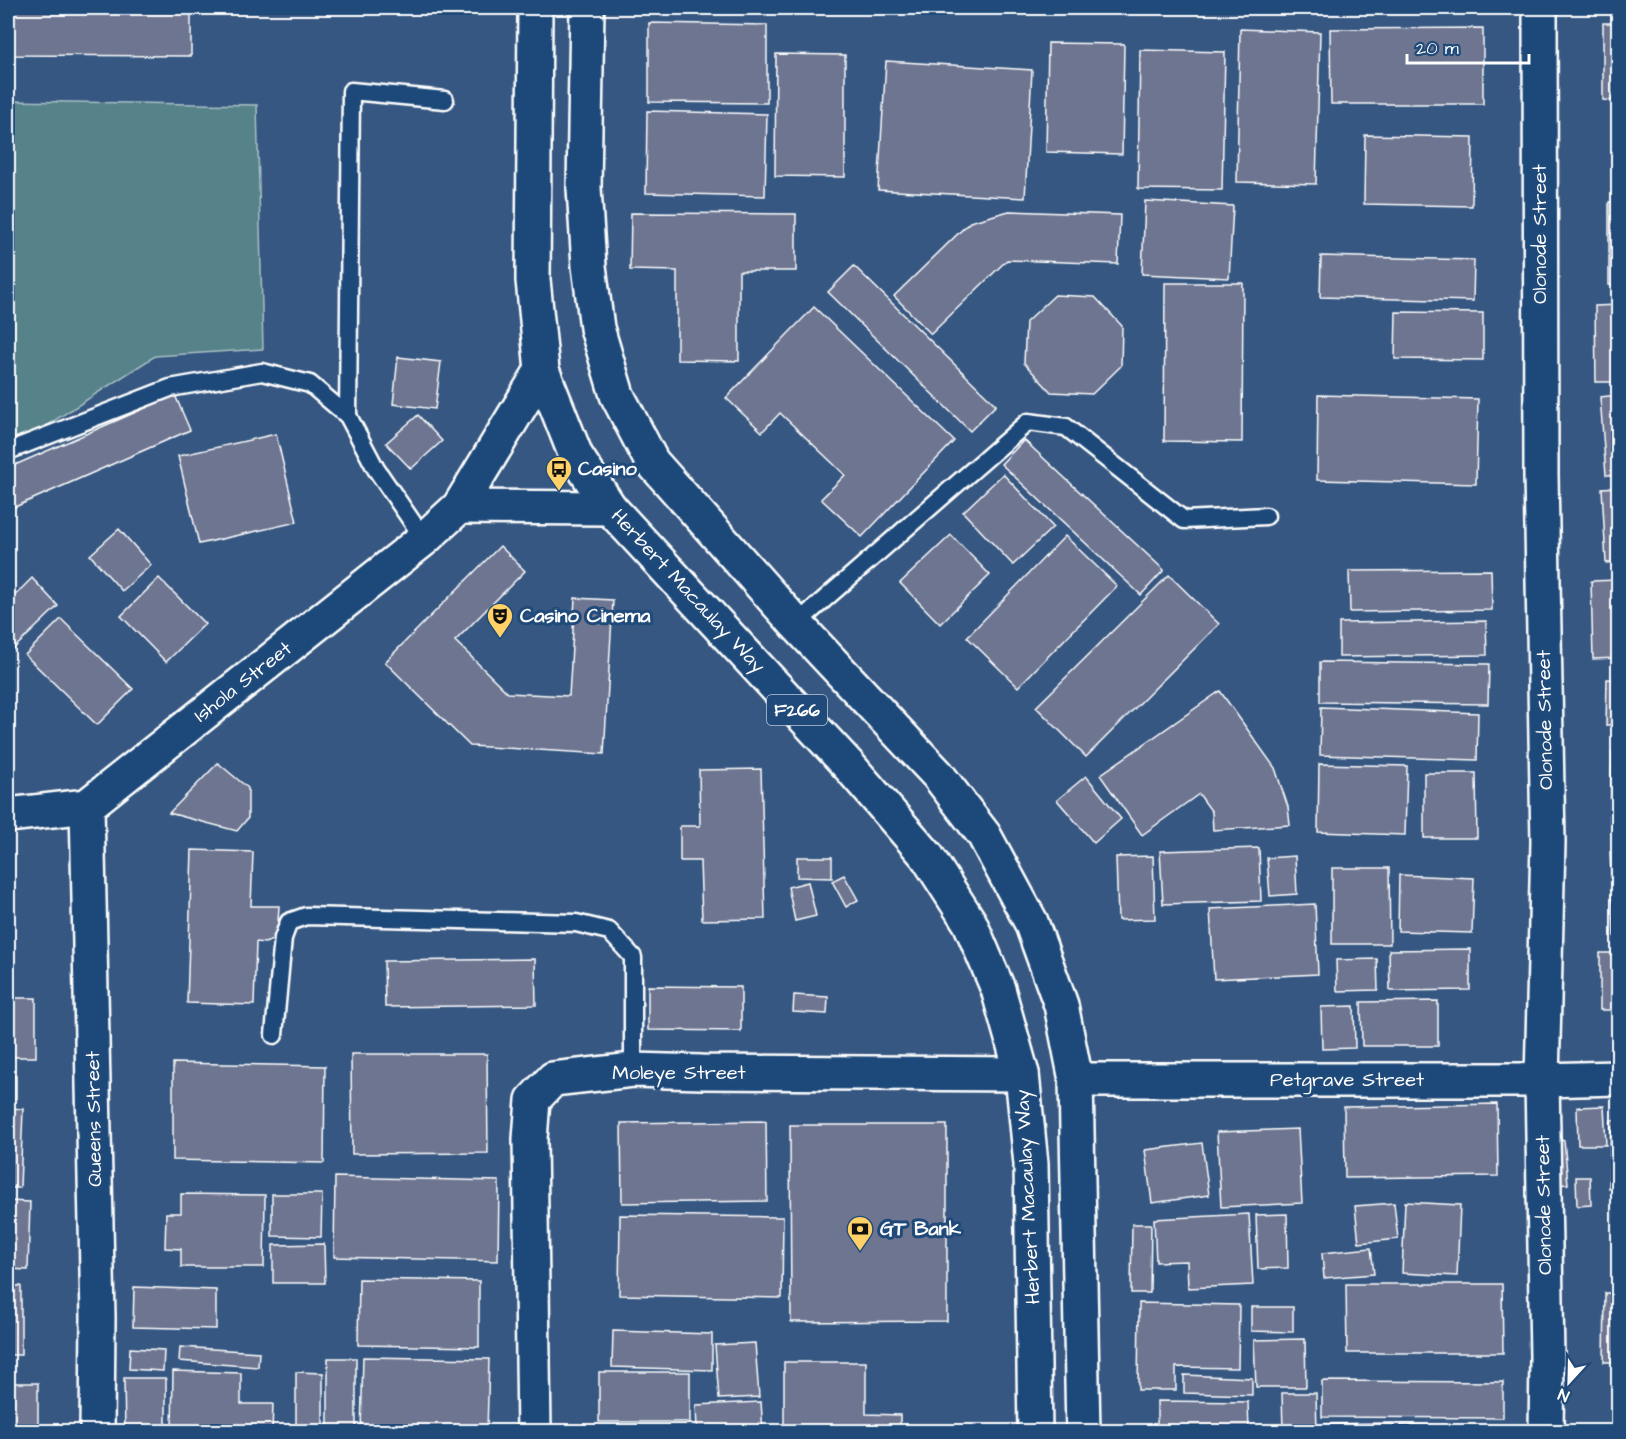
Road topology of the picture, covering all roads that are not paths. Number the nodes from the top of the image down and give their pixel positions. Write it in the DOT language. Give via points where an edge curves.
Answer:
graph roads {
  1 [pos="535,8"];
  2 [pos="587,8"];
  3 [pos="1540,8"];
  4 [pos="445,100"];
  5 [pos="542,370"];
  6 [pos="348,416"];
  7 [pos="8,451"];
  8 [pos="459,507"];
  9 [pos="610,508"];
  10 [pos="1266,516"];
  11 [pos="424,538"];
  12 [pos="796,624"];
  13 [pos="87,806"];
  14 [pos="8,815"];
  15 [pos="274,1035"];
  16 [pos="633,1070"];
  17 [pos="1022,1074"];
  18 [pos="1618,1078"];
  19 [pos="1076,1080"];
  20 [pos="1542,1080"];
  21 [pos="97,1431"];
  22 [pos="534,1431"];
  23 [pos="1035,1431"];
  24 [pos="1083,1431"];
  25 [pos="1546,1431"];
  1 -- 5 [label="main road, Herbert Macaulay Way / F266" via="532,280"];
  2 -- 12 [label="main road, F266" via="584,188 589,266 597,328 617,395 652,462"];
  3 -- 20 [label="main road, Olonode Street" via="1541,475 1548,842"];
  4 -- 6 [label="lane" via="351,91"];
  5 -- 8 [label="main road, Ishola Street"];
  5 -- 9 [label="main road, Herbert Macaulay Way / F266" via="576,456"];
  6 -- 7 [label="lane" via="310,384 262,372 170,388"];
  6 -- 11 [label="lane" via="376,469"];
  8 -- 9 [label="main road"];
  8 -- 11 [label="main road, Ishola Street"];
  9 -- 17 [label="main road, Herbert Macaulay Way / F266" via="850,767 927,856 970,923 998,989"];
  10 -- 12 [label="lane" via="1184,520 1066,426 1028,422"];
  11 -- 13 [label="main road, Ishola Street"];
  12 -- 19 [label="main road, F266" via="938,775 984,835 1031,922 1061,1005"];
  13 -- 14 [label="main road"];
  13 -- 21 [label="main road, Queens Street"];
  15 -- 16 [label="lane" via="283,938 289,922 306,916 576,923 609,931 633,957"];
  16 -- 17 [label="main road, Moleye Street"];
  16 -- 22 [label="main road, Moleye Street" via="553,1079 533,1100 530,1139"];
  17 -- 23 [label="main road, Herbert Macaulay Way / F266" via="1030,1164"];
  18 -- 20 [label="main road, Petgrave Street"];
  19 -- 20 [label="main road, Petgrave Street"];
  19 -- 24 [label="main road, F266"];
  20 -- 25 [label="main road, Olonode Street"];
}
